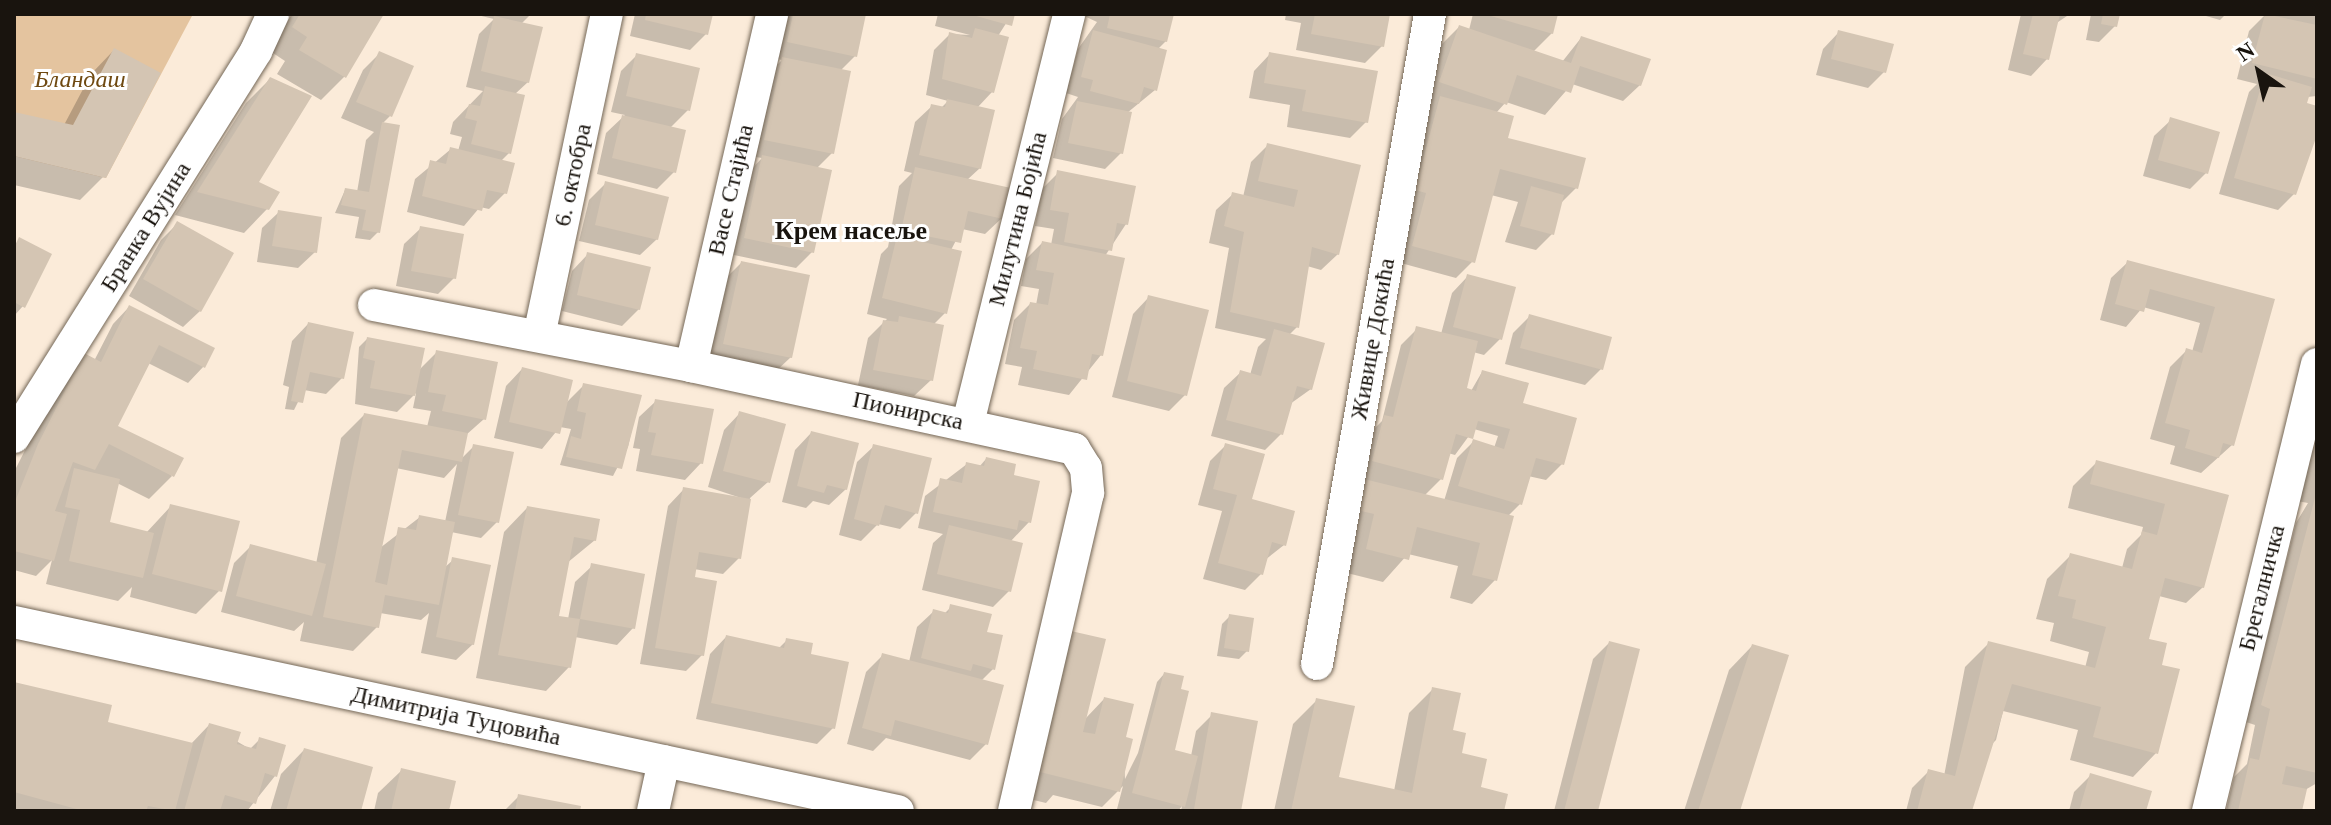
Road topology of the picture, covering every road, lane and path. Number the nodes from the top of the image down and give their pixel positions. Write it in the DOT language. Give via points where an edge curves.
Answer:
graph roads {
  1 [pos="273,14"];
  2 [pos="607,14"];
  3 [pos="772,14"];
  4 [pos="1069,14"];
  5 [pos="1430,14"];
  6 [pos="374,305"];
  7 [pos="539,336"];
  8 [pos="2317,364"];
  9 [pos="691,366"];
  10 [pos="968,423"];
  11 [pos="14,437"];
  12 [pos="14,622"];
  13 [pos="1317,664"];
  14 [pos="664,761"];
  15 [pos="653,811"];
  16 [pos="898,811"];
  17 [pos="1014,811"];
  18 [pos="2208,811"];
  1 -- 11 [label="street, Бранка Вујина" via="256,51"];
  2 -- 7 [label="street, 6. октобра"];
  3 -- 9 [label="street, Васе Стајића"];
  4 -- 10 [label="street, Милутина Бојића"];
  5 -- 13 [label="street, Живице Докића"];
  6 -- 7 [label="street, Пионирска"];
  7 -- 9 [label="street, Пионирска"];
  8 -- 18 [label="street, Брегалничка"];
  9 -- 10 [label="street, Пионирска"];
  10 -- 17 [label="street, Пионирска" via="1074,449 1086,468 1088,493"];
  12 -- 14 [label="street, Димитрија Туцовића"];
  14 -- 15 [label="street"];
  14 -- 16 [label="street, Димитрија Туцовића"];
}
